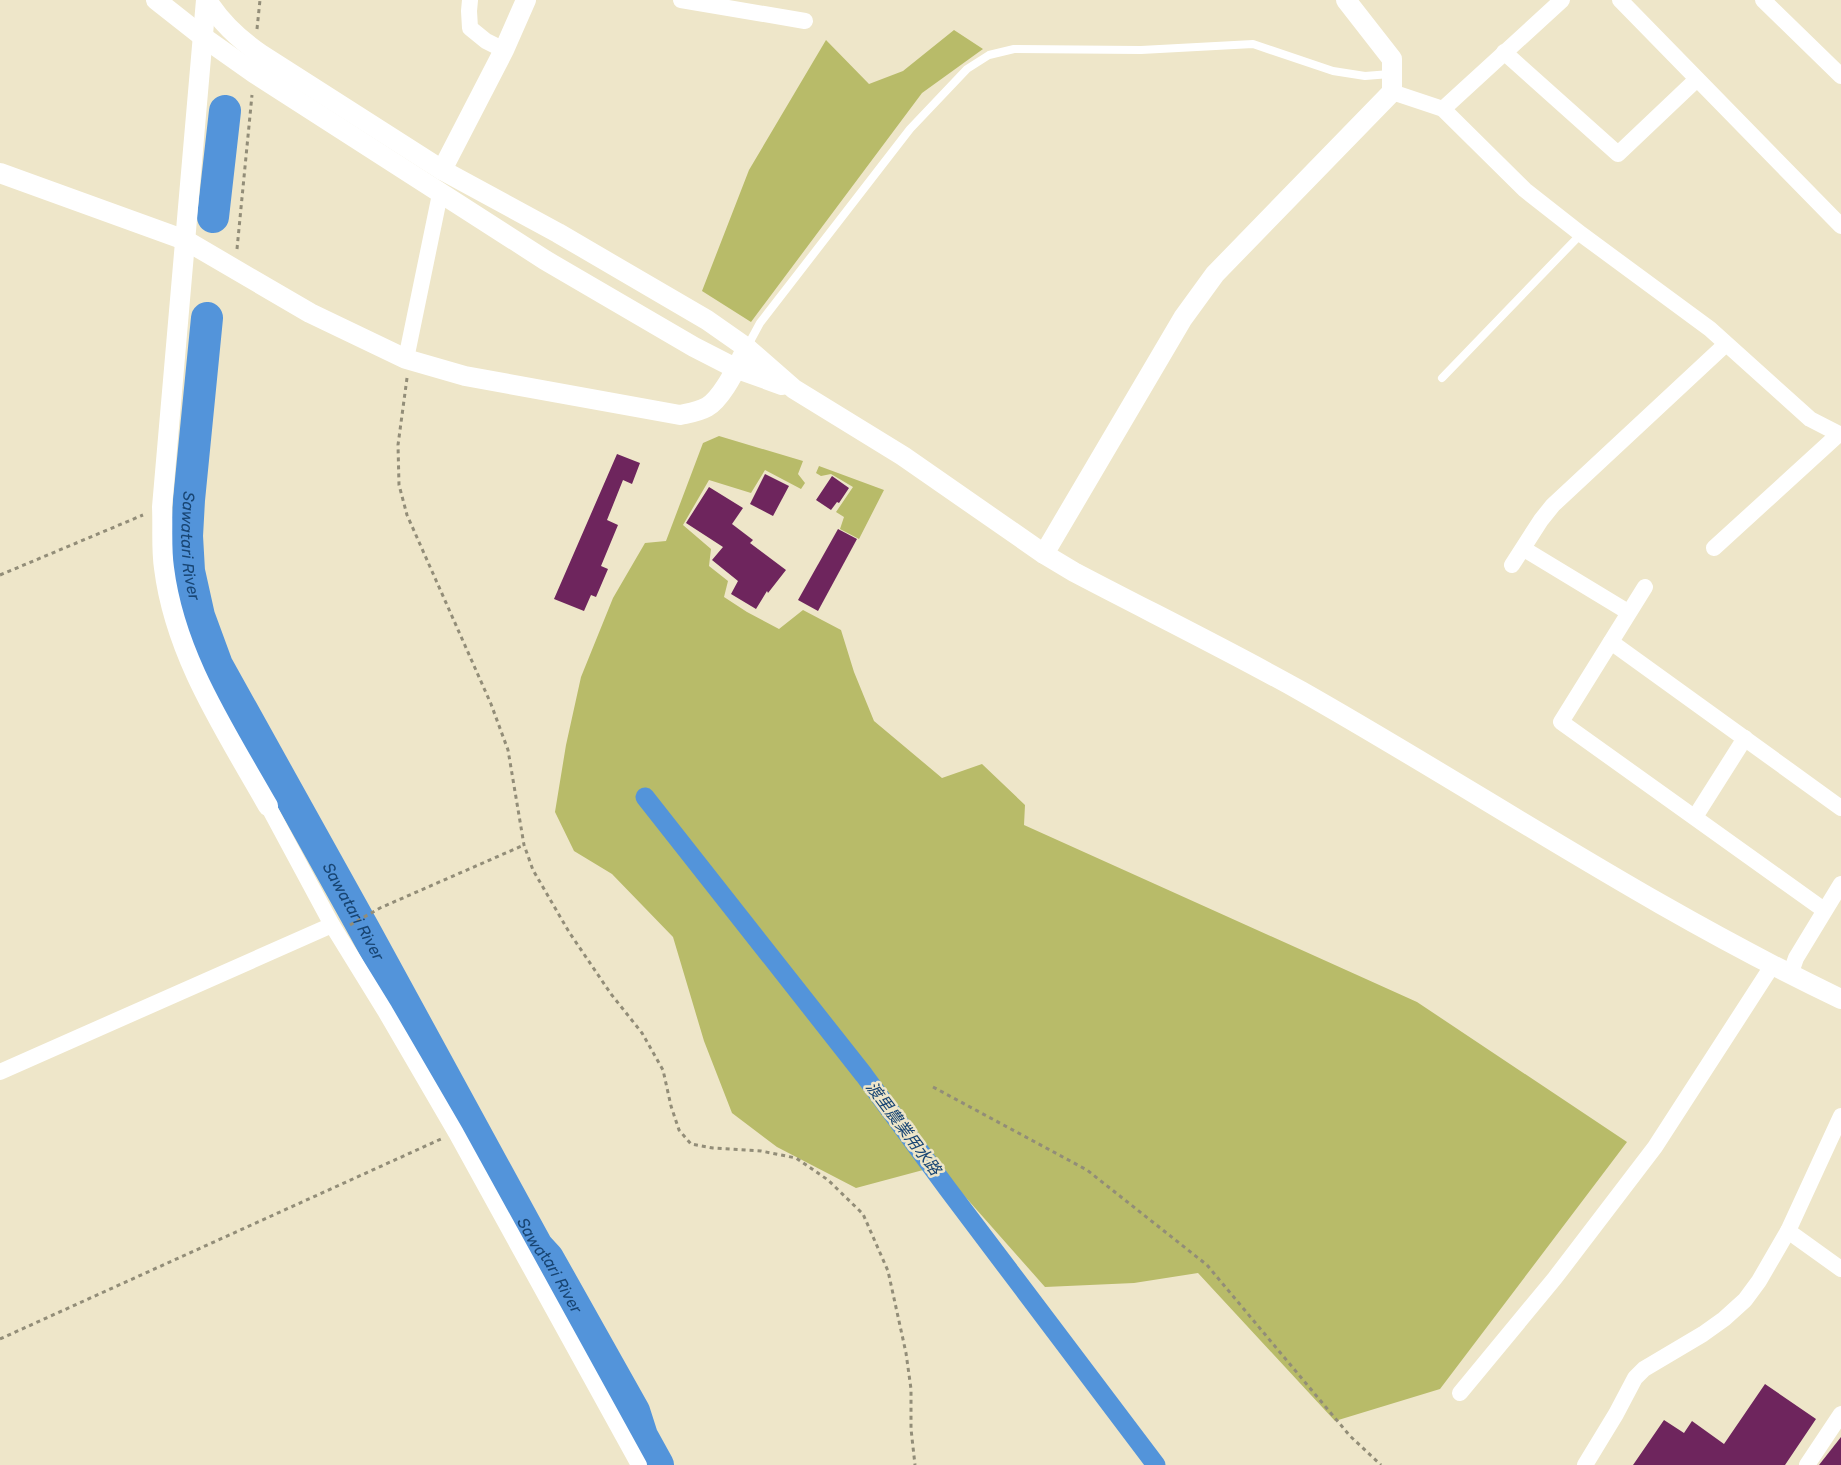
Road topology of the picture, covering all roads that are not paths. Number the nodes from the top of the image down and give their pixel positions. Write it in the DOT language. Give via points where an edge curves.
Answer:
graph roads {
  1 [pos="156,0"];
  2 [pos="207,0"];
  3 [pos="470,0"];
  4 [pos="526,0"];
  5 [pos="681,0"];
  6 [pos="1346,0"];
  7 [pos="1562,0"];
  8 [pos="1620,0"];
  9 [pos="1763,0"];
  10 [pos="805,21"];
  11 [pos="203,37"];
  12 [pos="504,50"];
  13 [pos="1504,52"];
  14 [pos="1841,76"];
  15 [pos="1696,80"];
  16 [pos="1392,83"];
  17 [pos="1443,109"];
  18 [pos="442,170"];
  19 [pos="0,173"];
  20 [pos="440,194"];
  21 [pos="1839,221"];
  22 [pos="1581,234"];
  23 [pos="185,240"];
  24 [pos="1726,344"];
  25 [pos="747,348"];
  26 [pos="409,360"];
  27 [pos="735,368"];
  28 [pos="1442,378"];
  29 [pos="794,389"];
  30 [pos="1840,435"];
  31 [pos="1524,548"];
  32 [pos="1714,548"];
  33 [pos="1044,554"];
  34 [pos="1512,565"];
  35 [pos="1645,586"];
  36 [pos="1628,612"];
  37 [pos="1611,642"];
  38 [pos="1745,738"];
  39 [pos="268,806"];
  40 [pos="1841,808"];
  41 [pos="1695,818"];
  42 [pos="1841,884"];
  43 [pos="1824,910"];
  44 [pos="332,925"];
  45 [pos="1772,966"];
  46 [pos="1790,975"];
  47 [pos="1841,999"];
  48 [pos="0,1072"];
  49 [pos="1841,1116"];
  50 [pos="1788,1231"];
  51 [pos="1841,1269"];
  52 [pos="1460,1392"];
  53 [pos="1841,1414"];
  54 [pos="639,1465"];
  55 [pos="1585,1465"];
  56 [pos="1807,1465"];
  1 -- 11 [label="street"];
  2 -- 11 [label="street"];
  2 -- 18 [label="street" via="217,17 243,42"];
  3 -- 12 [label="street" via="470,28 486,42"];
  4 -- 12 [label="street"];
  5 -- 10 [label="street"];
  6 -- 16 [label="street" via="1392,59"];
  7 -- 13 [label="street"];
  8 -- 15 [label="street"];
  9 -- 14 [label="street"];
  11 -- 20 [label="street"];
  11 -- 23 [label="street"];
  12 -- 18 [label="street"];
  13 -- 15 [label="street" via="1618,154"];
  13 -- 17 [label="street"];
  15 -- 21 [label="street"];
  16 -- 17 [label="street"];
  16 -- 25 [label="lane" via="1333,71 1253,44 1141,50 1014,49 990,55 967,69 910,129 760,323"];
  16 -- 33 [label="street" via="1216,274 1183,318"];
  17 -- 22 [label="street" via="1525,190"];
  18 -- 25 [label="street" via="699,315"];
  19 -- 23 [label="street"];
  20 -- 26 [label="street"];
  20 -- 27 [label="street" via="561,270 694,348"];
  22 -- 24 [label="street"];
  22 -- 28 [label="lane"];
  23 -- 26 [label="street" via="310,313"];
  23 -- 39 [label="street" via="162,507 164,566 180,639 196,677"];
  24 -- 30 [label="street" via="1810,419"];
  24 -- 31 [label="street" via="1553,505"];
  25 -- 27 [label="street"];
  25 -- 29 [label="street"];
  26 -- 27 [label="street" via="465,376 680,415 708,406"];
  27 -- 29 [label="street"];
  29 -- 33 [label="street" via="904,456"];
  30 -- 32 [label="street"];
  31 -- 34 [label="street"];
  31 -- 36 [label="street"];
  33 -- 45 [label="street" via="1301,691"];
  35 -- 36 [label="street"];
  36 -- 37 [label="street"];
  37 -- 38 [label="street"];
  37 -- 41 [label="street" via="1561,722"];
  38 -- 40 [label="street"];
  38 -- 41 [label="street"];
  39 -- 44 [label="street"];
  41 -- 43 [label="street"];
  42 -- 43 [label="street"];
  43 -- 46 [label="street" via="1796,958"];
  44 -- 48 [label="street"];
  44 -- 54 [label="street" via="456,1133"];
  45 -- 46 [label="street"];
  45 -- 52 [label="street" via="1655,1147 1555,1278"];
  46 -- 47 [label="street"];
  49 -- 50 [label="street"];
  50 -- 51 [label="street"];
  50 -- 55 [label="street" via="1745,1300 1724,1319 1644,1369 1635,1378"];
  53 -- 56 [label="street"];
}
